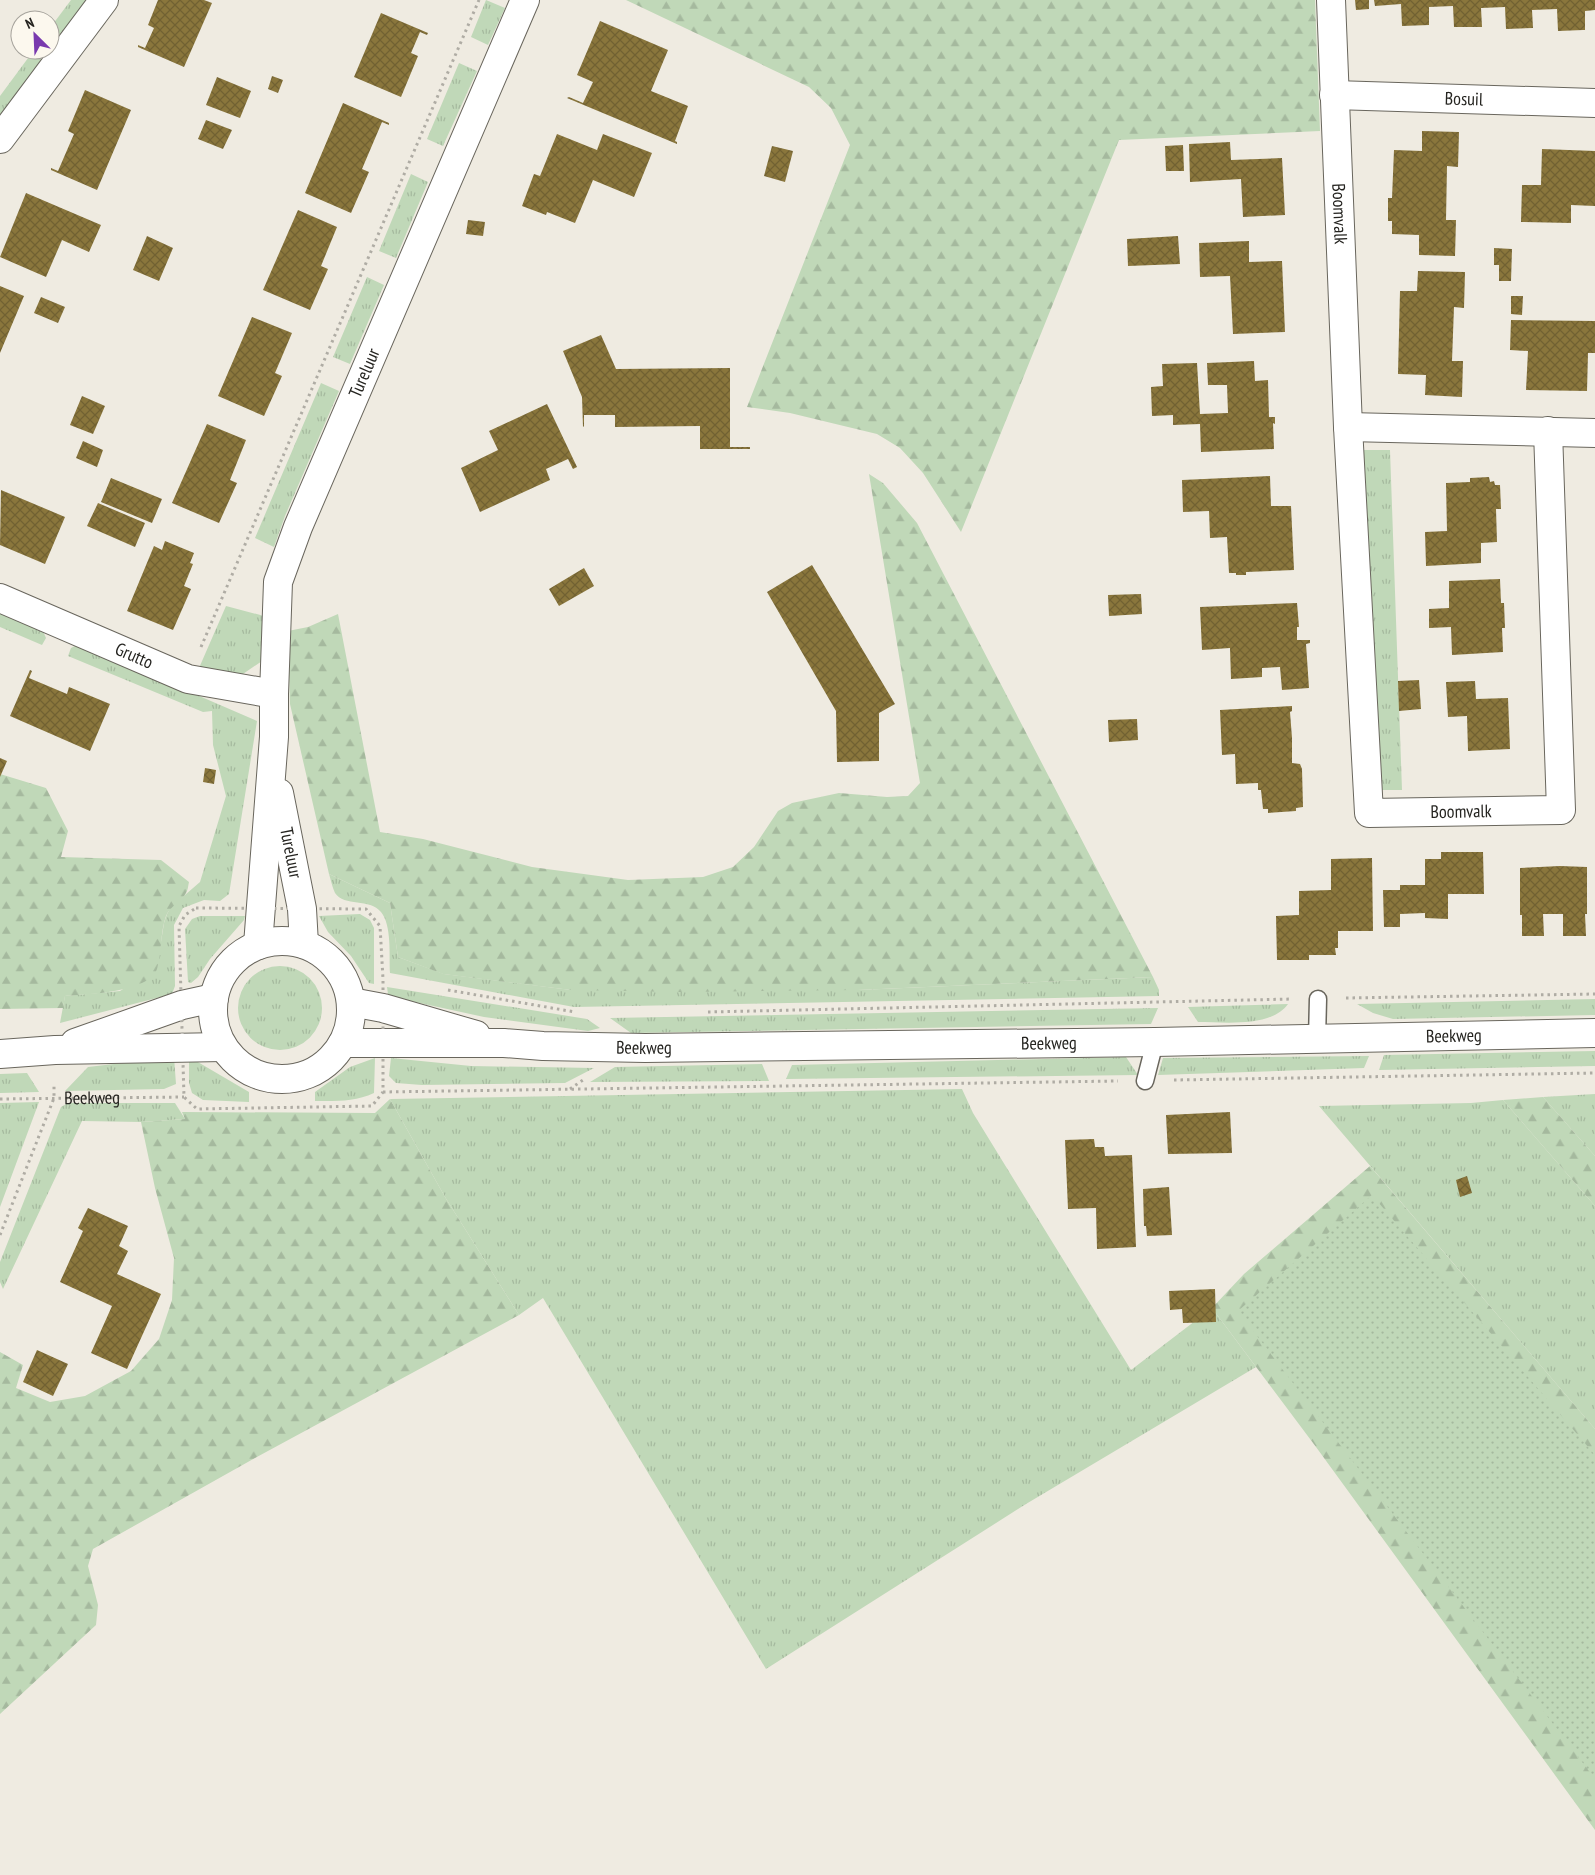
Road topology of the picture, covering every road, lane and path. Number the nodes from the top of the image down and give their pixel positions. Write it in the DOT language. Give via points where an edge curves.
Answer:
graph roads {
  1 [pos="104,0"];
  2 [pos="479,0"];
  3 [pos="525,0"];
  4 [pos="1330,0"];
  5 [pos="1334,96"];
  6 [pos="1595,103"];
  7 [pos="0,139"];
  8 [pos="1348,428"];
  9 [pos="1548,431"];
  10 [pos="1595,433"];
  11 [pos="0,598"];
  12 [pos="188,679"];
  13 [pos="274,694"];
  14 [pos="273,762"];
  15 [pos="304,944"];
  16 [pos="258,945"];
  17 [pos="383,980"];
  18 [pos="393,981"];
  19 [pos="440,989"];
  20 [pos="1595,994"];
  21 [pos="214,998"];
  22 [pos="1318,999"];
  23 [pos="351,1002"];
  24 [pos="700,1012"];
  25 [pos="583,1013"];
  26 [pos="1595,1032"];
  27 [pos="1317,1039"];
  28 [pos="1155,1042"];
  29 [pos="343,1043"];
  30 [pos="504,1043"];
  31 [pos="223,1047"];
  32 [pos="55,1050"];
  33 [pos="0,1054"];
  34 [pos="1595,1073"];
  35 [pos="1145,1081"];
  36 [pos="54,1098"];
  37 [pos="0,1099"];
  38 [pos="0,1234"];
  1 -- 7 [label="street"];
  2 -- 12 [label="path"];
  3 -- 13 [label="street, Tureluur" via="298,527 278,582"];
  4 -- 5 [label="street, Boomvalk"];
  5 -- 6 [label="street, Bosuil"];
  5 -- 8 [label="street, Boomvalk"];
  8 -- 9 [label="street"];
  8 -- 9 [label="street, Boomvalk" via="1369,813 1561,810"];
  9 -- 10 [label="street"];
  11 -- 12 [label="street, Grutto"];
  12 -- 13 [label="street, Grutto"];
  13 -- 14 [label="street, Tureluur"];
  14 -- 15 [label="street, Tureluur" via="302,909"];
  14 -- 16 [label="street, Tureluur"];
  15 -- 16 [label="street" via="281,941"];
  15 -- 23 [label="street" via="327,957 343,978"];
  16 -- 21 [label="street" via="229,966"];
  17 -- 18 [label="path"];
  19 -- 25 [label="path"];
  20 -- 22 [label="path"];
  21 -- 31 [label="street" via="214,1024"];
  21 -- 32 [label="street" via="182,1005"];
  22 -- 24 [label="path"];
  22 -- 27 [label="lane"];
  23 -- 29 [label="street" via="350,1023"];
  23 -- 30 [label="street, Beekweg"];
  26 -- 27 [label="street, Beekweg"];
  27 -- 28 [label="street, Beekweg"];
  28 -- 30 [label="street, Beekweg" via="655,1048"];
  28 -- 35 [label="lane"];
  29 -- 30 [label="street, Beekweg"];
  29 -- 31 [label="street" via="328,1062 308,1074 284,1079 260,1076 239,1065"];
  31 -- 32 [label="street"];
  32 -- 33 [label="street"];
  34 -- 35 [label="path"];
  35 -- 36 [label="path, Beekweg" via="383,1092 372,1106 197,1109 184,1097"];
  36 -- 37 [label="path, Beekweg"];
  36 -- 38 [label="path"];
}
